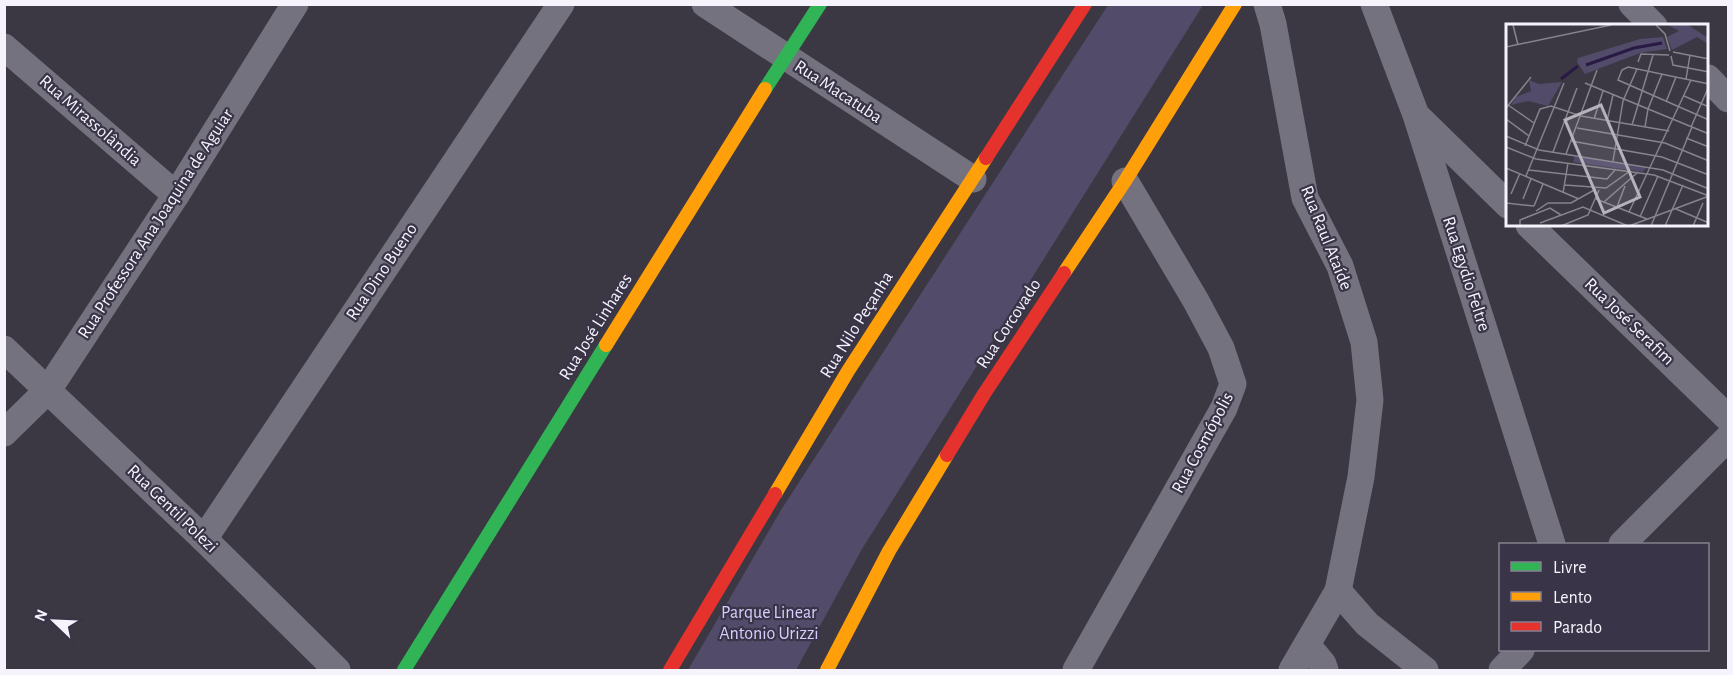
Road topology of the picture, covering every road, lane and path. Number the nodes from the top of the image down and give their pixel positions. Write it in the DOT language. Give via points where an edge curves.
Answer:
graph roads {
  1 [pos="561,4"];
  2 [pos="705,4"];
  3 [pos="820,4"];
  4 [pos="1085,4"];
  5 [pos="1235,4"];
  6 [pos="1267,4"];
  7 [pos="1374,4"];
  8 [pos="1632,4"];
  9 [pos="295,5"];
  10 [pos="1652,24"];
  11 [pos="4,47"];
  12 [pos="785,58"];
  13 [pos="1709,80"];
  14 [pos="1728,99"];
  15 [pos="1416,115"];
  16 [pos="973,179"];
  17 [pos="1125,182"];
  18 [pos="176,195"];
  19 [pos="1506,203"];
  20 [pos="1530,226"];
  21 [pos="4,349"];
  22 [pos="48,390"];
  23 [pos="1728,418"];
  24 [pos="4,433"];
  25 [pos="1728,438"];
  26 [pos="204,539"];
  27 [pos="1552,543"];
  28 [pos="1623,543"];
  29 [pos="1338,591"];
  30 [pos="1307,645"];
  31 [pos="1520,651"];
  32 [pos="337,670"];
  33 [pos="404,670"];
  34 [pos="670,670"];
  35 [pos="827,670"];
  36 [pos="1076,670"];
  37 [pos="1292,670"];
  38 [pos="1325,670"];
  39 [pos="1425,670"];
  40 [pos="1502,670"];
  1 -- 26 [label="street, Rua Dino Bueno"];
  2 -- 12 [label="street, Rua Macatuba"];
  3 -- 12 [label="street, Rua José Linhares"];
  4 -- 16 [label="street, Rua Nilo Peçanha"];
  5 -- 17 [label="street, Rua Corcovado"];
  6 -- 29 [label="street, Rua Raul Ataíde" via="1274,24 1305,198 1340,266 1364,342 1370,400 1361,477"];
  7 -- 15 [label="street, Rua Egydio Feltre"];
  8 -- 10 [label="street"];
  9 -- 18 [label="street, Rua Professora Ana Joaquina de Aguiar"];
  11 -- 18 [label="street, Rua Mirassolândia"];
  12 -- 16 [label="street, Rua Macatuba"];
  12 -- 33 [label="street, Rua José Linhares"];
  13 -- 14 [label="street"];
  15 -- 19 [label="street"];
  15 -- 27 [label="street, Rua Egydio Feltre"];
  16 -- 34 [label="street, Rua Nilo Peçanha" via="848,371"];
  17 -- 35 [label="street, Rua Corcovado" via="978,404 889,551"];
  17 -- 36 [label="street, Rua Cosmópolis" via="1196,301 1221,348 1233,384 1224,408"];
  18 -- 22 [label="street, Rua Professora Ana Joaquina de Aguiar"];
  20 -- 23 [label="street, Rua José Serafim"];
  21 -- 22 [label="street, Rua Gentil Polezi"];
  22 -- 24 [label="street, Rua Professora Ana Joaquina de Aguiar"];
  22 -- 26 [label="street, Rua Gentil Polezi"];
  25 -- 28 [label="street"];
  26 -- 32 [label="street, Rua Gentil Polezi"];
  29 -- 30 [label="street, Rua Raul Ataíde"];
  29 -- 39 [label="street" via="1367,624"];
  30 -- 37 [label="street, Rua Raul Ataíde"];
  30 -- 38 [label="street"];
  31 -- 40 [label="street"];
}
